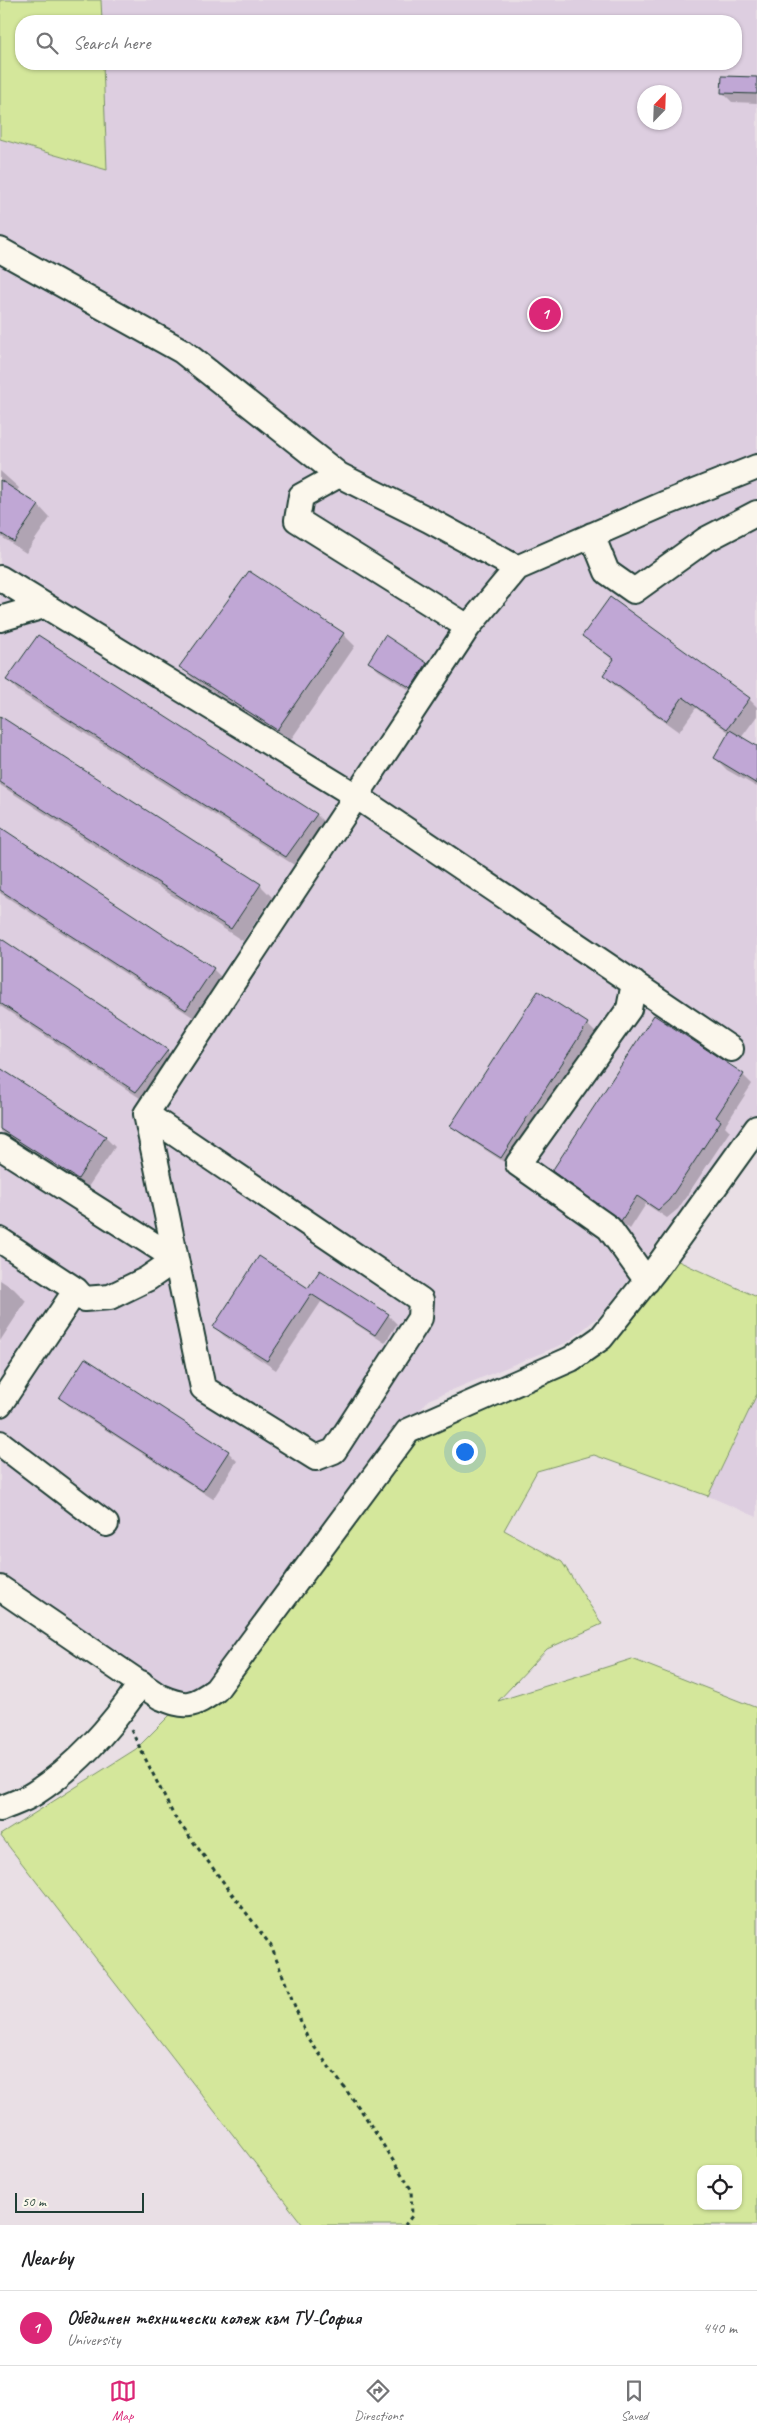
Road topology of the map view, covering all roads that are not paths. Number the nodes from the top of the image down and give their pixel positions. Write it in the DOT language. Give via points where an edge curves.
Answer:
graph roads {
  1 [pos="0,250"];
  2 [pos="757,468"];
  3 [pos="339,474"];
  4 [pos="757,513"];
  5 [pos="592,535"];
  6 [pos="517,568"];
  7 [pos="0,578"];
  8 [pos="44,606"];
  9 [pos="0,619"];
  10 [pos="468,627"];
  11 [pos="356,796"];
  12 [pos="634,983"];
  13 [pos="731,1049"];
  14 [pos="146,1114"];
  15 [pos="757,1128"];
  16 [pos="0,1147"];
  17 [pos="0,1240"];
  18 [pos="176,1259"];
  19 [pos="646,1280"];
  20 [pos="76,1290"];
  21 [pos="0,1404"];
  22 [pos="0,1443"];
  23 [pos="106,1524"];
  24 [pos="0,1588"];
  25 [pos="141,1683"];
  26 [pos="0,1809"];
  1 -- 3 [label="street" via="182,351"];
  2 -- 5 [label="street"];
  3 -- 6 [label="street"];
  3 -- 10 [label="street" via="301,496 297,520"];
  4 -- 5 [label="street" via="706,540 634,591 607,572"];
  5 -- 6 [label="street"];
  6 -- 10 [label="street"];
  7 -- 8 [label="street"];
  8 -- 9 [label="street"];
  8 -- 11 [label="street"];
  10 -- 11 [label="street"];
  11 -- 12 [label="street"];
  11 -- 14 [label="street"];
  12 -- 13 [label="street"];
  12 -- 19 [label="street" via="629,1009 518,1164 610,1228"];
  14 -- 18 [label="street"];
  14 -- 18 [label="street" via="421,1300 420,1318 334,1451 316,1458 203,1388"];
  15 -- 19 [label="street"];
  16 -- 18 [label="street"];
  17 -- 20 [label="street"];
  18 -- 20 [label="street" via="110,1297 84,1299"];
  19 -- 25 [label="street" via="601,1338 571,1359 408,1430 216,1690 199,1702 179,1705 160,1697"];
  20 -- 21 [label="street"];
  22 -- 23 [label="street"];
  24 -- 25 [label="street"];
  25 -- 26 [label="street" via="122,1712 73,1765 34,1794"];
}
